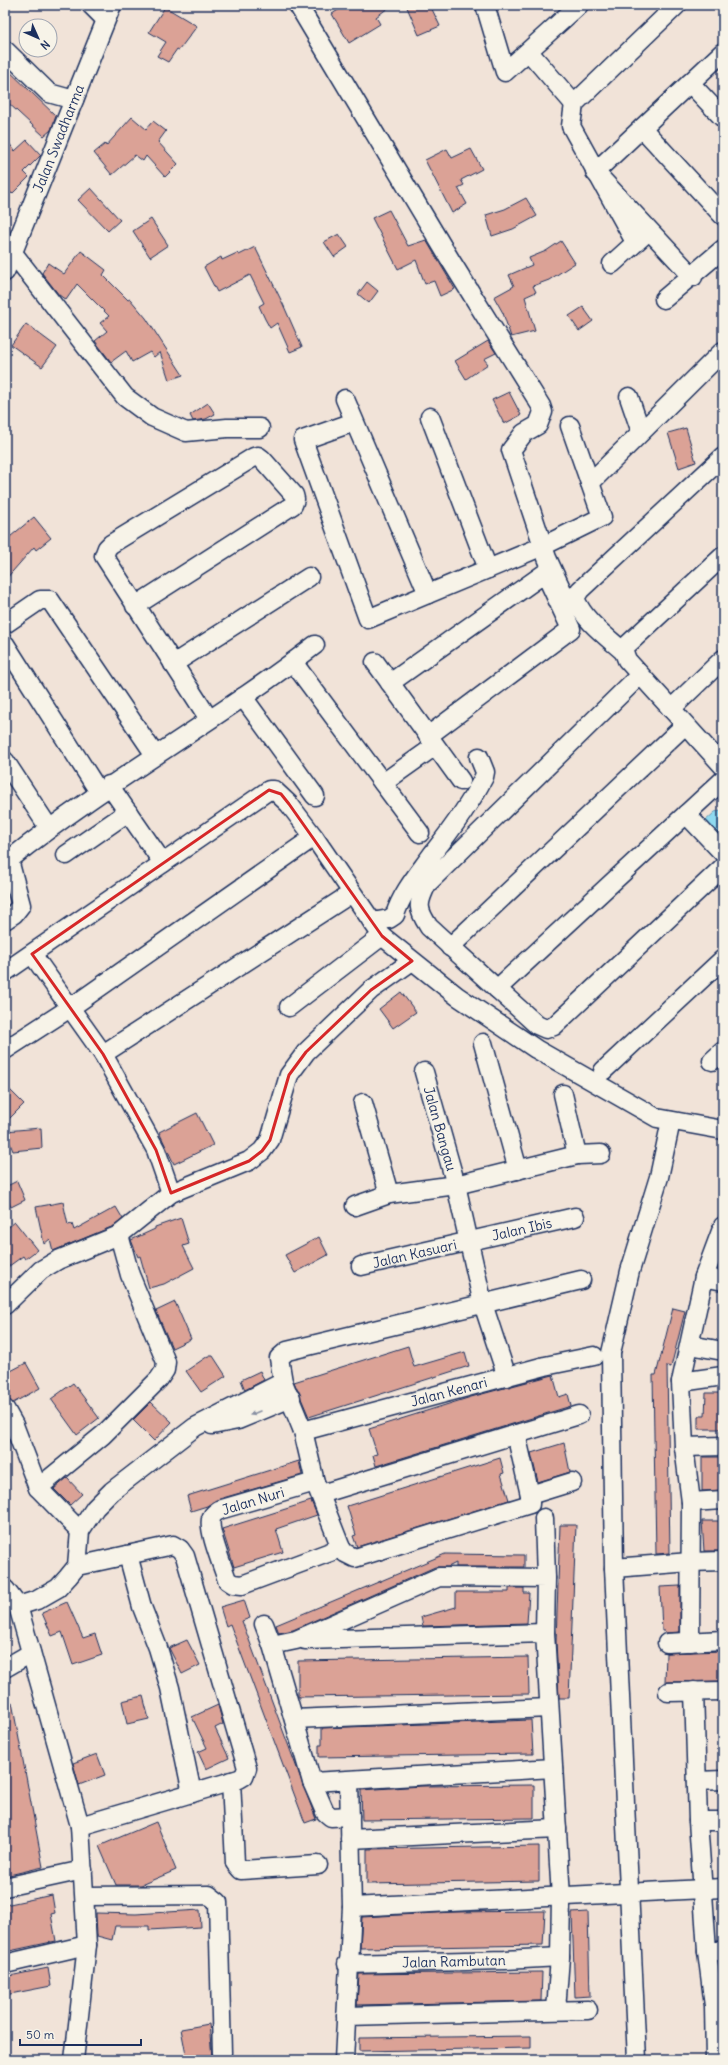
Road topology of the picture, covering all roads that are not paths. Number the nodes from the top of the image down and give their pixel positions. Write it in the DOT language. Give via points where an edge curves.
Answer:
graph roads {
  1 [pos="91,5"];
  2 [pos="298,5"];
  3 [pos="485,5"];
  4 [pos="579,5"];
  5 [pos="677,5"];
  6 [pos="108,12"];
  7 [pos="5,50"];
  8 [pos="528,52"];
  9 [pos="723,52"];
  10 [pos="690,83"];
  11 [pos="74,100"];
  12 [pos="574,104"];
  13 [pos="723,118"];
  14 [pos="642,128"];
  15 [pos="595,172"];
  16 [pos="723,216"];
  17 [pos="649,230"];
  18 [pos="635,242"];
  19 [pos="723,249"];
  20 [pos="13,253"];
  21 [pos="612,264"];
  22 [pos="5,272"];
  23 [pos="693,276"];
  24 [pos="664,299"];
  25 [pos="723,351"];
  26 [pos="629,397"];
  27 [pos="345,399"];
  28 [pos="430,417"];
  29 [pos="354,422"];
  30 [pos="570,426"];
  31 [pos="260,428"];
  32 [pos="641,432"];
  33 [pos="723,457"];
  34 [pos="590,483"];
  35 [pos="543,546"];
  36 [pos="723,556"];
  37 [pos="488,569"];
  38 [pos="309,577"];
  39 [pos="428,594"];
  40 [pos="566,599"];
  41 [pos="135,606"];
  42 [pos="5,624"];
  43 [pos="5,644"];
  44 [pos="315,645"];
  45 [pos="624,652"];
  46 [pos="723,659"];
  47 [pos="293,662"];
  48 [pos="375,662"];
  49 [pos="173,664"];
  50 [pos="640,675"];
  51 [pos="390,683"];
  52 [pos="243,697"];
  53 [pos="671,709"];
  54 [pos="209,719"];
  55 [pos="686,725"];
  56 [pos="432,741"];
  57 [pos="155,754"];
  58 [pos="479,758"];
  59 [pos="5,761"];
  60 [pos="723,768"];
  61 [pos="461,782"];
  62 [pos="383,783"];
  63 [pos="104,788"];
  64 [pos="315,796"];
  65 [pos="128,812"];
  66 [pos="686,814"];
  67 [pos="49,828"];
  68 [pos="420,833"];
  69 [pos="314,838"];
  70 [pos="723,853"];
  71 [pos="66,855"];
  72 [pos="7,857"];
  73 [pos="163,863"];
  74 [pos="723,867"];
  75 [pos="352,893"];
  76 [pos="5,920"];
  77 [pos="377,929"];
  78 [pos="450,947"];
  79 [pos="32,954"];
  80 [pos="723,959"];
  81 [pos="412,961"];
  82 [pos="5,972"];
  83 [pos="497,989"];
  84 [pos="289,1007"];
  85 [pos="70,1008"];
  86 [pos="483,1043"];
  87 [pos="5,1050"];
  88 [pos="103,1054"];
  89 [pos="603,1070"];
  90 [pos="424,1072"];
  91 [pos="563,1094"];
  92 [pos="363,1103"];
  93 [pos="671,1121"];
  94 [pos="723,1130"];
  95 [pos="601,1154"];
  96 [pos="577,1155"];
  97 [pos="518,1170"];
  98 [pos="456,1184"];
  99 [pos="171,1193"];
  100 [pos="389,1194"];
  101 [pos="355,1206"];
  102 [pos="575,1217"];
  103 [pos="723,1226"];
  104 [pos="119,1235"];
  105 [pos="469,1242"];
  106 [pos="361,1266"];
  107 [pos="704,1277"];
  108 [pos="581,1280"];
  109 [pos="723,1281"];
  110 [pos="483,1304"];
  111 [pos="5,1305"];
  112 [pos="690,1345"];
  113 [pos="723,1351"];
  114 [pos="594,1356"];
  115 [pos="723,1376"];
  116 [pos="507,1377"];
  117 [pos="283,1382"];
  118 [pos="681,1382"];
  119 [pos="291,1398"];
  120 [pos="5,1409"];
  121 [pos="579,1415"];
  122 [pos="195,1427"];
  123 [pos="303,1430"];
  124 [pos="516,1434"];
  125 [pos="723,1446"];
  126 [pos="684,1447"];
  127 [pos="572,1482"];
  128 [pos="38,1488"];
  129 [pos="318,1488"];
  130 [pos="530,1495"];
  131 [pos="723,1500"];
  132 [pos="691,1502"];
  133 [pos="544,1518"];
  134 [pos="80,1531"];
  135 [pos="341,1548"];
  136 [pos="128,1555"];
  137 [pos="723,1561"];
  138 [pos="690,1562"];
  139 [pos="77,1566"];
  140 [pos="614,1568"];
  141 [pos="546,1578"];
  142 [pos="5,1588"];
  143 [pos="18,1606"];
  144 [pos="264,1624"];
  145 [pos="544,1633"];
  146 [pos="296,1640"];
  147 [pos="723,1640"];
  148 [pos="690,1642"];
  149 [pos="667,1643"];
  150 [pos="272,1645"];
  151 [pos="31,1653"];
  152 [pos="5,1668"];
  153 [pos="694,1691"];
  154 [pos="723,1691"];
  155 [pos="668,1692"];
  156 [pos="549,1708"];
  157 [pos="294,1719"];
  158 [pos="553,1768"];
  159 [pos="723,1780"];
  160 [pos="231,1781"];
  161 [pos="349,1781"];
  162 [pos="697,1781"];
  163 [pos="312,1782"];
  164 [pos="192,1793"];
  165 [pos="350,1816"];
  166 [pos="698,1821"];
  167 [pos="723,1821"];
  168 [pos="80,1826"];
  169 [pos="557,1829"];
  170 [pos="350,1839"];
  171 [pos="318,1865"];
  172 [pos="83,1870"];
  173 [pos="5,1887"];
  174 [pos="723,1888"];
  175 [pos="703,1889"];
  176 [pos="630,1892"];
  177 [pos="85,1896"];
  178 [pos="561,1897"];
  179 [pos="352,1907"];
  180 [pos="87,1945"];
  181 [pos="715,1951"];
  182 [pos="560,1957"];
  183 [pos="5,1964"];
  184 [pos="348,1964"];
  185 [pos="719,2006"];
  186 [pos="556,2010"];
  187 [pos="588,2010"];
  188 [pos="346,2016"];
  189 [pos="222,2053"];
  190 [pos="74,2060"];
  191 [pos="344,2060"];
  192 [pos="636,2060"];
  193 [pos="715,2060"];
  1 -- 6 [label="street"];
  2 -- 35 [label="street" via="451,261 542,406 543,412 538,425 524,434 511,450"];
  3 -- 8 [label="street" via="505,72"];
  4 -- 8 [label="street"];
  5 -- 12 [label="street"];
  6 -- 11 [label="street, Jalan Swadharma"];
  7 -- 11 [label="street" via="49,93"];
  8 -- 12 [label="street"];
  9 -- 10 [label="street"];
  10 -- 13 [label="street"];
  10 -- 14 [label="street"];
  11 -- 20 [label="street, Jalan Swadharma"];
  12 -- 15 [label="street" via="571,126"];
  14 -- 15 [label="street"];
  14 -- 16 [label="street"];
  15 -- 17 [label="street"];
  15 -- 18 [label="street"];
  17 -- 18 [label="street"];
  17 -- 23 [label="street"];
  18 -- 21 [label="street"];
  19 -- 23 [label="street"];
  20 -- 22 [label="street, Jalan Swadharma"];
  20 -- 31 [label="street" via="125,397 152,417 186,432"];
  23 -- 24 [label="street"];
  25 -- 32 [label="street"];
  26 -- 32 [label="street"];
  27 -- 29 [label="street"];
  28 -- 37 [label="street"];
  29 -- 39 [label="street"];
  29 -- 39 [label="street" via="302,440 368,619"];
  30 -- 34 [label="street"];
  32 -- 34 [label="street"];
  33 -- 45 [label="street" via="580,590 575,598 589,621"];
  34 -- 35 [label="street" via="602,517"];
  35 -- 37 [label="street"];
  35 -- 40 [label="street"];
  36 -- 45 [label="street" via="625,647"];
  37 -- 39 [label="street"];
  38 -- 49 [label="street"];
  41 -- 41 [label="street" via="104,556 107,548 254,457 262,459 294,495 293,505"];
  41 -- 49 [label="street"];
  42 -- 57 [label="street" via="40,600 50,600"];
  43 -- 63 [label="street"];
  44 -- 47 [label="street"];
  45 -- 50 [label="street" via="627,660"];
  46 -- 53 [label="street"];
  47 -- 52 [label="street"];
  47 -- 62 [label="street"];
  48 -- 51 [label="street"];
  49 -- 54 [label="street"];
  50 -- 53 [label="street"];
  50 -- 78 [label="street" via="427,884 420,898 420,914 429,927"];
  51 -- 56 [label="street"];
  51 -- 56 [label="street" via="545,573 571,629"];
  52 -- 54 [label="street"];
  52 -- 64 [label="street"];
  53 -- 55 [label="street"];
  54 -- 57 [label="street"];
  55 -- 60 [label="street"];
  55 -- 78 [label="street"];
  56 -- 61 [label="street"];
  56 -- 62 [label="street"];
  57 -- 63 [label="street"];
  58 -- 77 [label="street" via="485,772 484,777 458,820 398,905 395,915"];
  59 -- 67 [label="street"];
  60 -- 66 [label="street"];
  62 -- 68 [label="street"];
  63 -- 65 [label="street"];
  63 -- 67 [label="street"];
  65 -- 71 [label="street"];
  65 -- 73 [label="street"];
  66 -- 70 [label="street"];
  66 -- 83 [label="street"];
  67 -- 72 [label="street"];
  69 -- 73 [label="street" via="281,794 269,790"];
  69 -- 75 [label="street"];
  69 -- 85 [label="street"];
  72 -- 76 [label="street" via="21,905"];
  73 -- 79 [label="street"];
  74 -- 83 [label="street" via="554,1026 546,1029 537,1025"];
  75 -- 77 [label="street"];
  75 -- 88 [label="street"];
  77 -- 81 [label="street"];
  77 -- 84 [label="street"];
  78 -- 83 [label="street"];
  79 -- 82 [label="street"];
  79 -- 85 [label="street"];
  80 -- 89 [label="street"];
  81 -- 93 [label="street" via="457,996 536,1049 628,1103 657,1118"];
  81 -- 99 [label="street" via="371,990 306,1052 289,1075 270,1140 262,1151 248,1161"];
  85 -- 87 [label="street"];
  85 -- 88 [label="street"];
  86 -- 97 [label="street"];
  88 -- 99 [label="street" via="156,1150"];
  90 -- 98 [label="street, Jalan Bangau"];
  91 -- 96 [label="street"];
  92 -- 100 [label="street"];
  93 -- 94 [label="street"];
  93 -- 140 [label="street" via="659,1177 630,1272 611,1353"];
  95 -- 96 [label="street"];
  96 -- 97 [label="street"];
  97 -- 98 [label="street"];
  98 -- 100 [label="street"];
  98 -- 105 [label="street, Jalan Bangau"];
  99 -- 104 [label="street"];
  100 -- 101 [label="street"];
  102 -- 105 [label="street, Jalan Ibis"];
  103 -- 107 [label="street"];
  104 -- 111 [label="street" via="58,1260 41,1270"];
  104 -- 128 [label="street" via="130,1275 166,1362 165,1370 160,1379 103,1435"];
  105 -- 106 [label="street, Jalan Kasuari"];
  105 -- 110 [label="street, Jalan Bangau"];
  107 -- 109 [label="street"];
  107 -- 112 [label="street"];
  108 -- 110 [label="street"];
  110 -- 116 [label="street, Jalan Bangau"];
  110 -- 117 [label="street" via="287,1351 279,1358"];
  112 -- 113 [label="street"];
  112 -- 118 [label="street"];
  114 -- 116 [label="street, Jalan Kenari"];
  115 -- 118 [label="street"];
  116 -- 123 [label="street, Jalan Kenari"];
  117 -- 119 [label="street"];
  117 -- 122 [label="street"];
  118 -- 126 [label="street"];
  119 -- 122 [label="street, one-way" via="238,1420"];
  119 -- 123 [label="street"];
  120 -- 128 [label="street"];
  121 -- 124 [label="street"];
  122 -- 134 [label="street" via="112,1491 95,1508"];
  123 -- 129 [label="street"];
  124 -- 129 [label="street"];
  124 -- 130 [label="street"];
  125 -- 126 [label="street"];
  126 -- 132 [label="street"];
  127 -- 130 [label="street"];
  128 -- 134 [label="street"];
  129 -- 135 [label="street"];
  129 -- 135 [label="street, Jalan Nuri" via="219,1510 213,1514 211,1530 227,1580 242,1585"];
  130 -- 135 [label="street" via="530,1504 355,1558"];
  131 -- 132 [label="street"];
  132 -- 138 [label="street"];
  133 -- 141 [label="street"];
  134 -- 139 [label="street"];
  136 -- 139 [label="street"];
  136 -- 160 [label="street" via="173,1545 185,1556 246,1761 244,1776"];
  136 -- 164 [label="street" via="142,1608 170,1688"];
  137 -- 138 [label="street"];
  138 -- 140 [label="street"];
  138 -- 148 [label="street"];
  139 -- 143 [label="street" via="58,1588 37,1600"];
  140 -- 176 [label="street"];
  141 -- 145 [label="street"];
  141 -- 146 [label="street" via="439,1577"];
  142 -- 143 [label="street"];
  143 -- 151 [label="street"];
  144 -- 150 [label="street"];
  145 -- 146 [label="street"];
  145 -- 156 [label="street"];
  146 -- 150 [label="street"];
  147 -- 148 [label="street"];
  148 -- 149 [label="street"];
  150 -- 157 [label="street"];
  151 -- 152 [label="street"];
  151 -- 168 [label="street"];
  153 -- 154 [label="street"];
  153 -- 155 [label="street"];
  153 -- 162 [label="street"];
  156 -- 157 [label="street"];
  156 -- 158 [label="street"];
  157 -- 163 [label="street"];
  158 -- 161 [label="street"];
  158 -- 169 [label="street"];
  159 -- 162 [label="street"];
  160 -- 164 [label="street"];
  160 -- 171 [label="street" via="237,1868 241,1870"];
  161 -- 163 [label="street"];
  161 -- 165 [label="street"];
  162 -- 166 [label="street"];
  163 -- 165 [label="street" via="325,1812 331,1817"];
  164 -- 168 [label="street"];
  165 -- 170 [label="street"];
  166 -- 167 [label="street"];
  166 -- 175 [label="street"];
  168 -- 172 [label="street"];
  169 -- 170 [label="street"];
  169 -- 178 [label="street"];
  170 -- 179 [label="street"];
  172 -- 173 [label="street"];
  172 -- 177 [label="street"];
  174 -- 175 [label="street"];
  175 -- 176 [label="street"];
  175 -- 181 [label="street"];
  176 -- 178 [label="street"];
  176 -- 192 [label="street"];
  177 -- 180 [label="street"];
  177 -- 189 [label="street" via="209,1895 218,1902"];
  178 -- 179 [label="street"];
  178 -- 182 [label="street"];
  179 -- 184 [label="street"];
  180 -- 183 [label="street"];
  180 -- 190 [label="street"];
  181 -- 185 [label="street"];
  182 -- 184 [label="street, Jalan Rambutan"];
  182 -- 186 [label="street"];
  184 -- 188 [label="street"];
  185 -- 193 [label="street"];
  186 -- 187 [label="street"];
  186 -- 188 [label="street"];
  188 -- 191 [label="street"];
}
